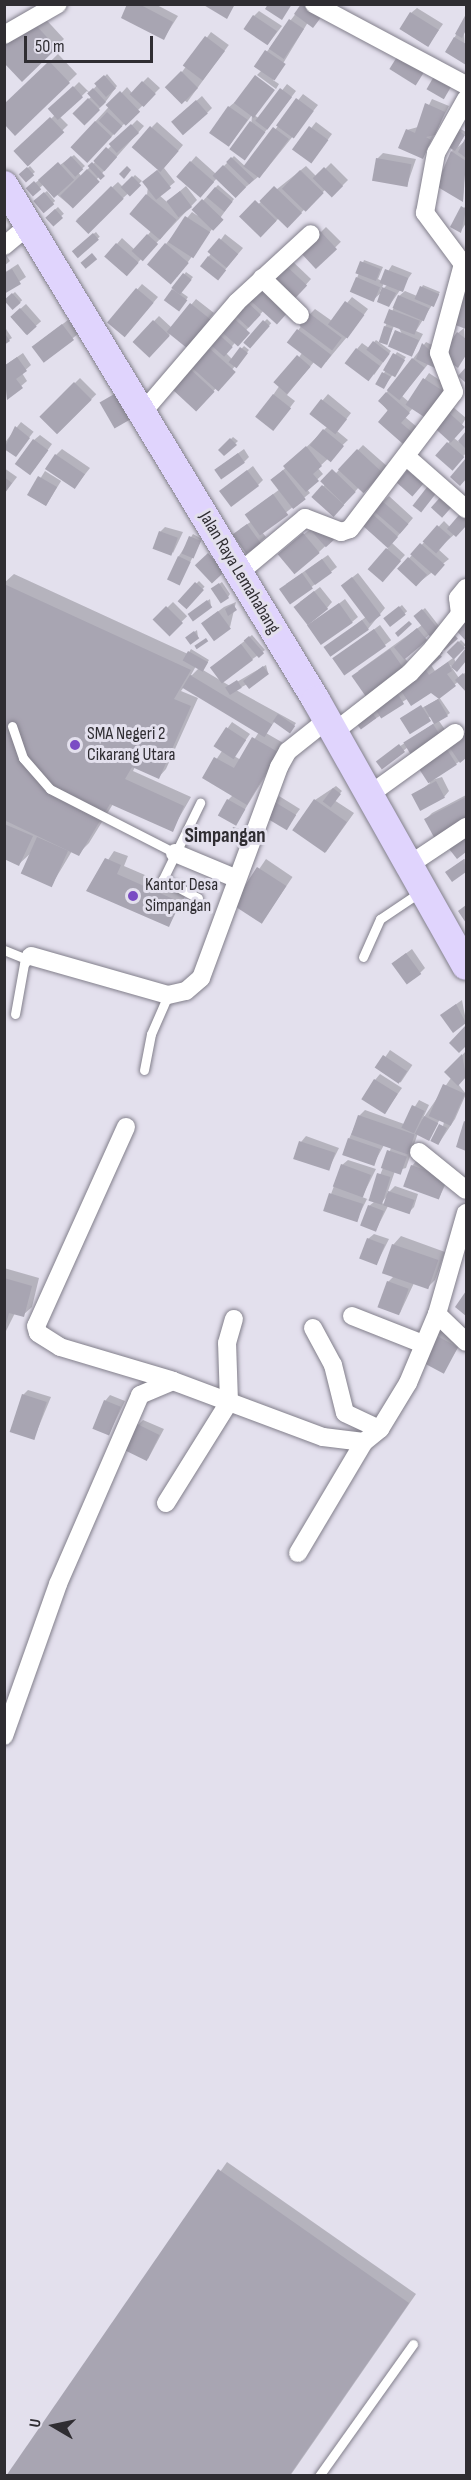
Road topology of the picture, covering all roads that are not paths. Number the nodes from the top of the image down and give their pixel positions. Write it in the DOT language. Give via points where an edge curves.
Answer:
graph roads {
  1 [pos="58,4"];
  2 [pos="314,4"];
  3 [pos="4,35"];
  4 [pos="466,85"];
  5 [pos="466,99"];
  6 [pos="4,185"];
  7 [pos="29,225"];
  8 [pos="311,234"];
  9 [pos="4,246"];
  10 [pos="262,278"];
  11 [pos="300,315"];
  12 [pos="142,413"];
  13 [pos="409,459"];
  14 [pos="466,509"];
  15 [pos="239,573"];
  16 [pos="466,588"];
  17 [pos="12,726"];
  18 [pos="330,726"];
  19 [pos="455,733"];
  20 [pos="369,795"];
  21 [pos="200,803"];
  22 [pos="466,826"];
  23 [pos="175,854"];
  24 [pos="409,865"];
  25 [pos="235,878"];
  26 [pos="423,891"];
  27 [pos="198,898"];
  28 [pos="4,950"];
  29 [pos="29,957"];
  30 [pos="363,957"];
  31 [pos="466,966"];
  32 [pos="168,995"];
  33 [pos="15,1014"];
  34 [pos="144,1070"];
  35 [pos="126,1127"];
  36 [pos="419,1152"];
  37 [pos="466,1190"];
  38 [pos="466,1213"];
  39 [pos="437,1314"];
  40 [pos="352,1316"];
  41 [pos="234,1319"];
  42 [pos="313,1328"];
  43 [pos="466,1342"];
  44 [pos="423,1344"];
  45 [pos="173,1381"];
  46 [pos="229,1402"];
  47 [pos="380,1429"];
  48 [pos="364,1442"];
  49 [pos="166,1503"];
  50 [pos="298,1553"];
  51 [pos="4,1736"];
  52 [pos="413,2344"];
  53 [pos="319,2475"];
  1 -- 3 [label="street"];
  2 -- 4 [label="street"];
  5 -- 13 [label="street" via="436,153 425,213 464,264 439,353 454,392"];
  6 -- 7 [label="main road, Jalan Raya Lemahabang"];
  7 -- 9 [label="street"];
  7 -- 12 [label="main road, Jalan Raya Lemahabang"];
  8 -- 10 [label="street"];
  10 -- 11 [label="street"];
  10 -- 12 [label="street"];
  12 -- 15 [label="main road, Jalan Raya Lemahabang"];
  13 -- 14 [label="street"];
  13 -- 15 [label="street" via="350,529 341,532 305,518"];
  15 -- 18 [label="main road, Jalan Raya Lemahabang"];
  16 -- 18 [label="street" via="458,598 460,614 418,665"];
  17 -- 23 [label="lane" via="23,758 50,789"];
  18 -- 20 [label="main road, Jalan Raya Lemahabang"];
  18 -- 25 [label="street" via="288,751"];
  19 -- 20 [label="street"];
  20 -- 24 [label="main road, Jalan Raya Lemahabang"];
  21 -- 23 [label="lane"];
  22 -- 24 [label="street"];
  23 -- 25 [label="street"];
  23 -- 27 [label="lane" via="163,881"];
  24 -- 26 [label="main road, Jalan Raya Lemahabang"];
  25 -- 32 [label="street" via="201,978 186,991"];
  26 -- 30 [label="lane" via="380,919"];
  26 -- 31 [label="main road, Jalan Raya Lemahabang"];
  28 -- 29 [label="lane"];
  29 -- 32 [label="street"];
  29 -- 33 [label="lane"];
  32 -- 34 [label="lane" via="151,1034"];
  35 -- 45 [label="street" via="36,1326 38,1333 60,1347"];
  36 -- 37 [label="street"];
  38 -- 39 [label="street"];
  39 -- 43 [label="street"];
  39 -- 44 [label="street"];
  40 -- 44 [label="street"];
  41 -- 46 [label="street" via="227,1343"];
  42 -- 47 [label="street" via="333,1365 345,1413"];
  44 -- 47 [label="street"];
  45 -- 46 [label="street"];
  45 -- 51 [label="street" via="140,1395 58,1584"];
  46 -- 48 [label="street" via="323,1437"];
  46 -- 49 [label="street"];
  47 -- 48 [label="street"];
  48 -- 50 [label="street"];
  52 -- 53 [label="lane"];
}
